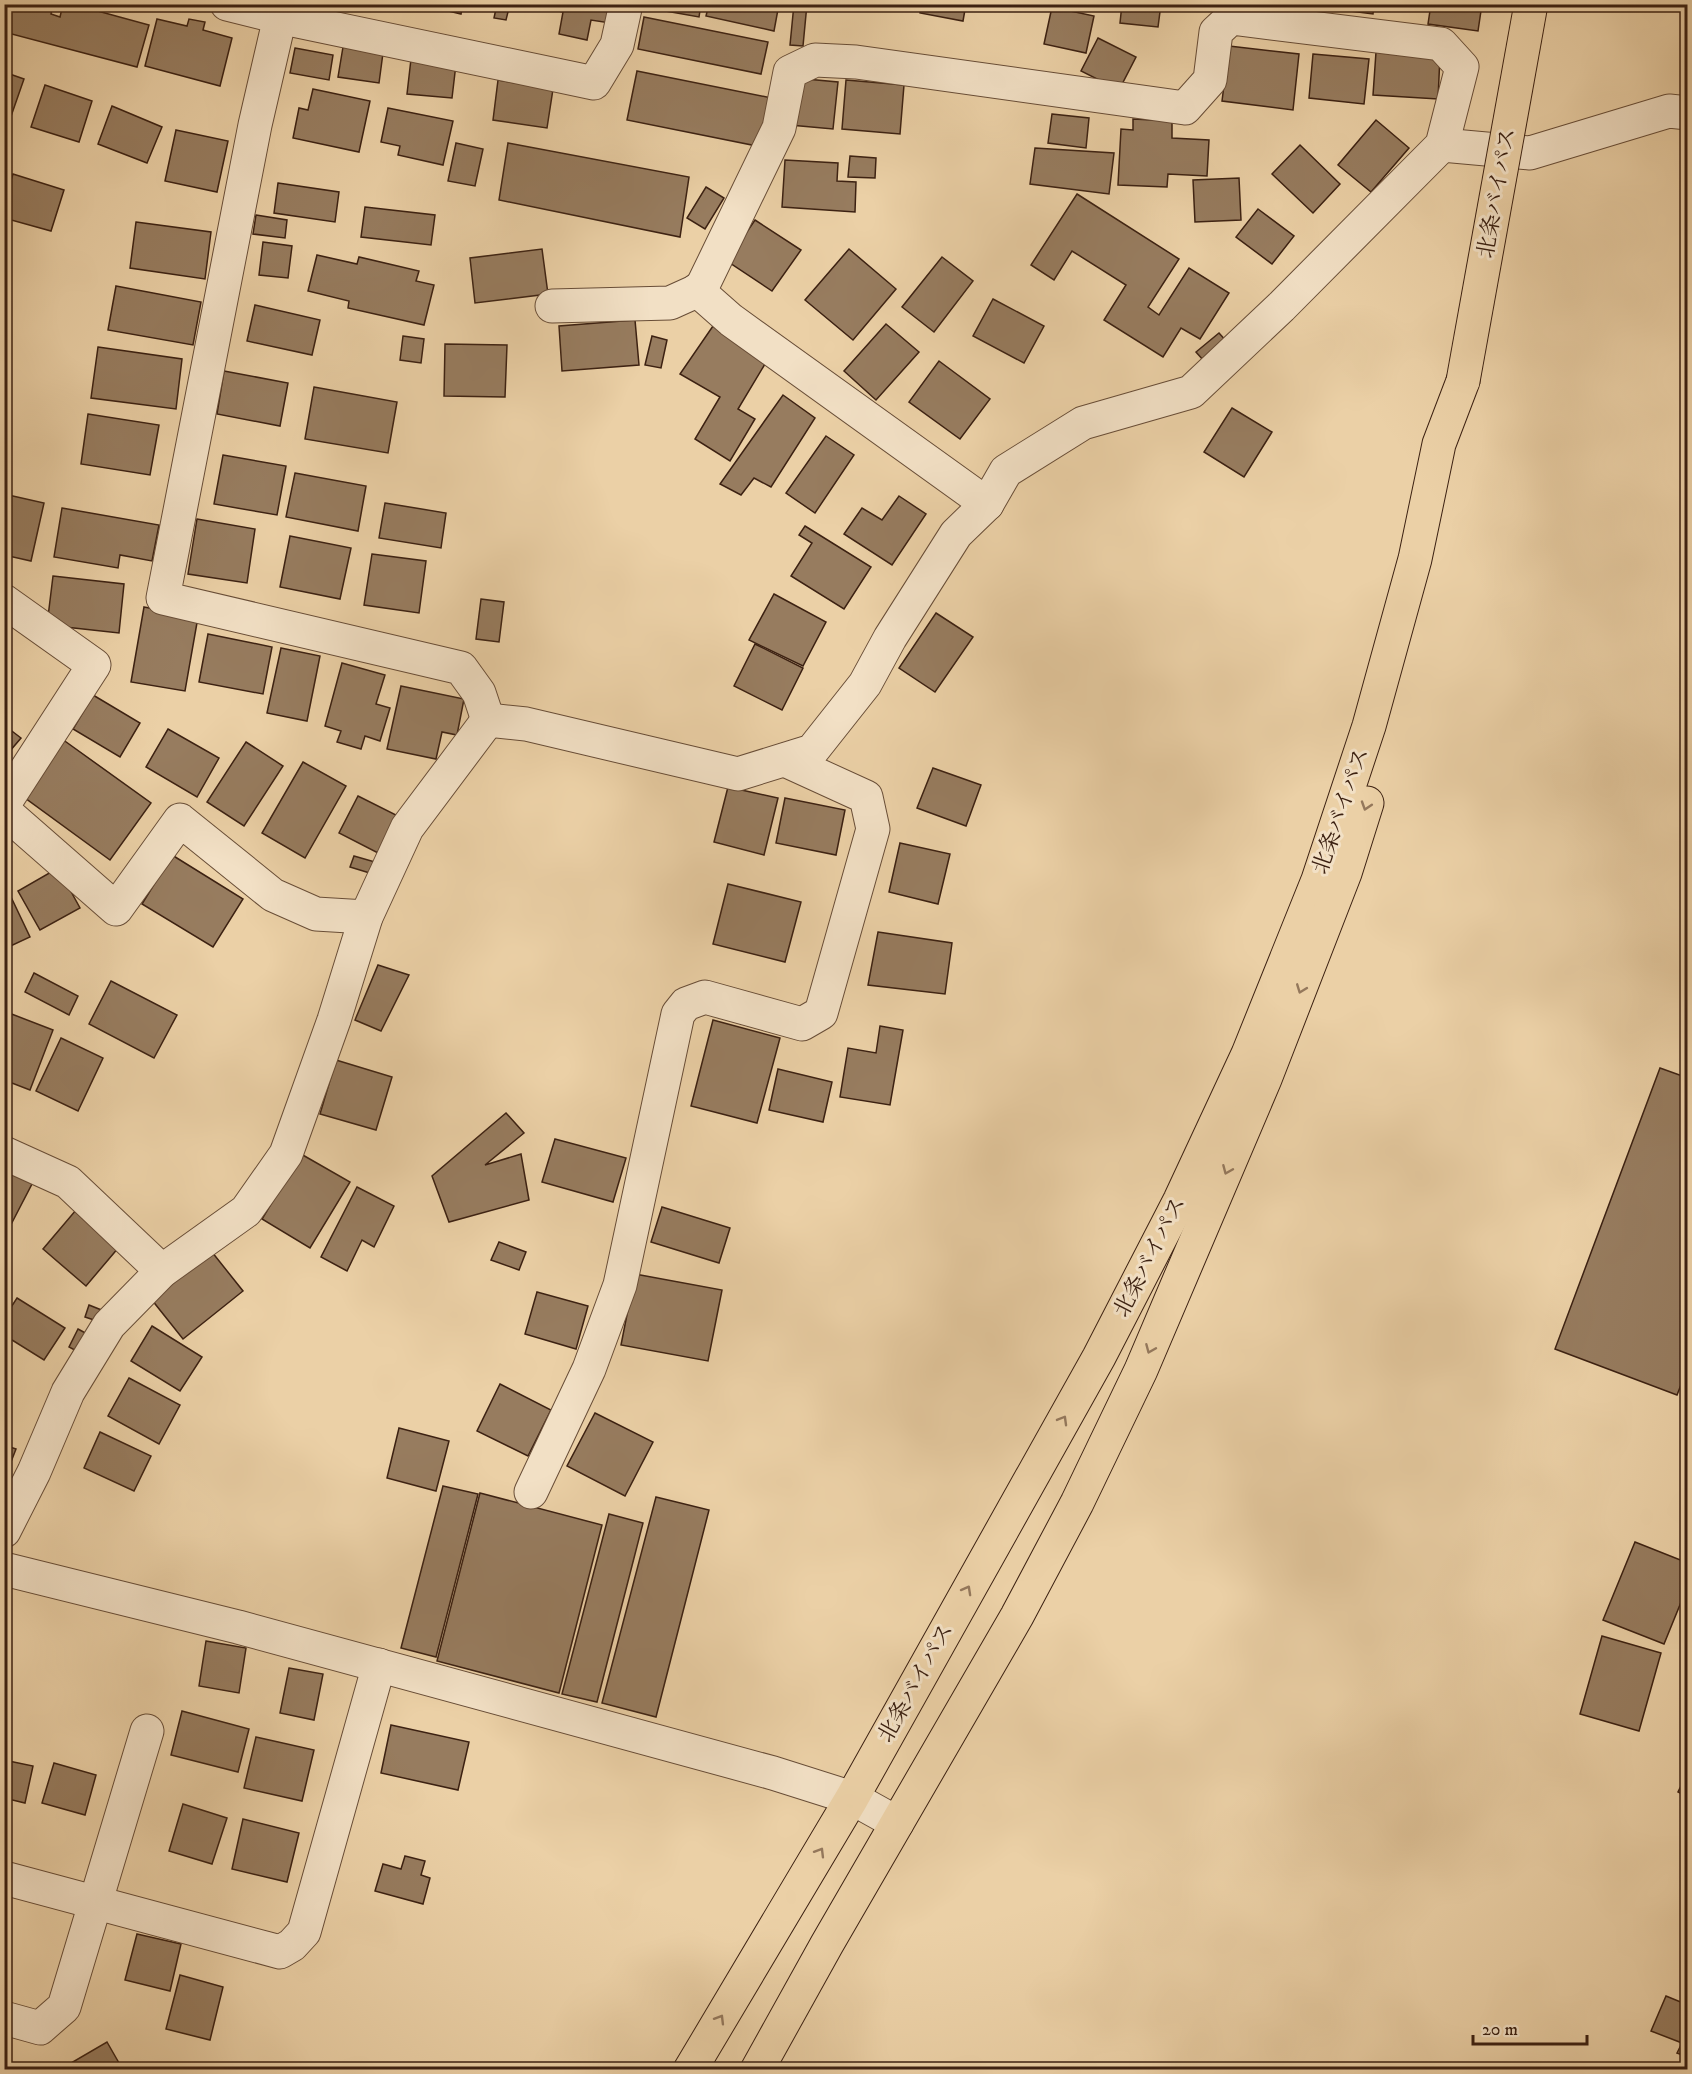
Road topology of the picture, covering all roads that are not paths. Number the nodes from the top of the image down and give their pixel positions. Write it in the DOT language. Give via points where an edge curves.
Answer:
graph roads {
  1 [pos="227,4"];
  2 [pos="626,4"];
  3 [pos="1531,4"];
  4 [pos="281,11"];
  5 [pos="1688,114"];
  6 [pos="1442,145"];
  7 [pos="697,290"];
  8 [pos="552,306"];
  9 [pos="1463,381"];
  10 [pos="987,504"];
  11 [pos="4,601"];
  12 [pos="488,720"];
  13 [pos="785,760"];
  14 [pos="4,804"];
  15 [pos="4,811"];
  16 [pos="366,917"];
  17 [pos="4,1152"];
  18 [pos="162,1271"];
  19 [pos="531,1492"];
  20 [pos="4,1531"];
  21 [pos="4,1569"];
  22 [pos="379,1665"];
  23 [pos="147,1731"];
  24 [pos="852,1798"];
  25 [pos="897,1823"];
  26 [pos="4,1878"];
  27 [pos="95,1904"];
  28 [pos="4,2018"];
  29 [pos="690,2070"];
  30 [pos="758,2070"];
  1 -- 4 [label="street"];
  2 -- 4 [label="street" via="618,45 594,83"];
  3 -- 9 [label="highway, 北条バイパス, bridge"];
  4 -- 12 [label="street" via="255,125 163,598 461,668 480,693"];
  5 -- 6 [label="street" via="1669,111 1530,153"];
  6 -- 7 [label="street" via="1462,67 1441,44 1231,18 1216,32 1210,80 1185,108 856,62 815,60 790,72 779,128"];
  6 -- 10 [label="street" via="1191,392 1083,423 1006,471"];
  7 -- 8 [label="street" via="670,303"];
  7 -- 10 [label="street" via="731,320"];
  24 -- 9 [label="highway, 北条バイパス, one-way" via="1099,1357 1180,1200 1248,1054 1318,880 1370,726 1415,559 1439,444"];
  9 -- 25 [label="highway, 北条バイパス, one-way" via="1458,449 1408,659 1345,873 1302,988 1126,1401 1077,1503 1017,1616"];
  10 -- 13 [label="street" via="956,534 865,684 812,751"];
  11 -- 14 [label="street" via="94,665"];
  12 -- 13 [label="street" via="526,724 738,774"];
  12 -- 16 [label="street" via="407,828"];
  13 -- 19 [label="street" via="866,797 873,829 821,1013 802,1024 705,997 686,1004 678,1014 620,1285 589,1369"];
  15 -- 16 [label="street" via="116,909 180,820 273,895 316,914"];
  16 -- 18 [label="street" via="286,1154 246,1211"];
  17 -- 18 [label="street" via="68,1182"];
  18 -- 20 [label="street" via="109,1325 68,1392"];
  21 -- 22 [label="street"];
  22 -- 24 [label="street"];
  22 -- 27 [label="street" via="304,1932 292,1945 280,1952"];
  23 -- 27 [label="street"];
  24 -- 25 [label="street"];
  29 -- 24 [label="highway, 北条バイパス, one-way"];
  25 -- 30 [label="highway, 北条バイパス"];
  26 -- 27 [label="street"];
  27 -- 28 [label="street" via="64,2007 40,2028"];
}
